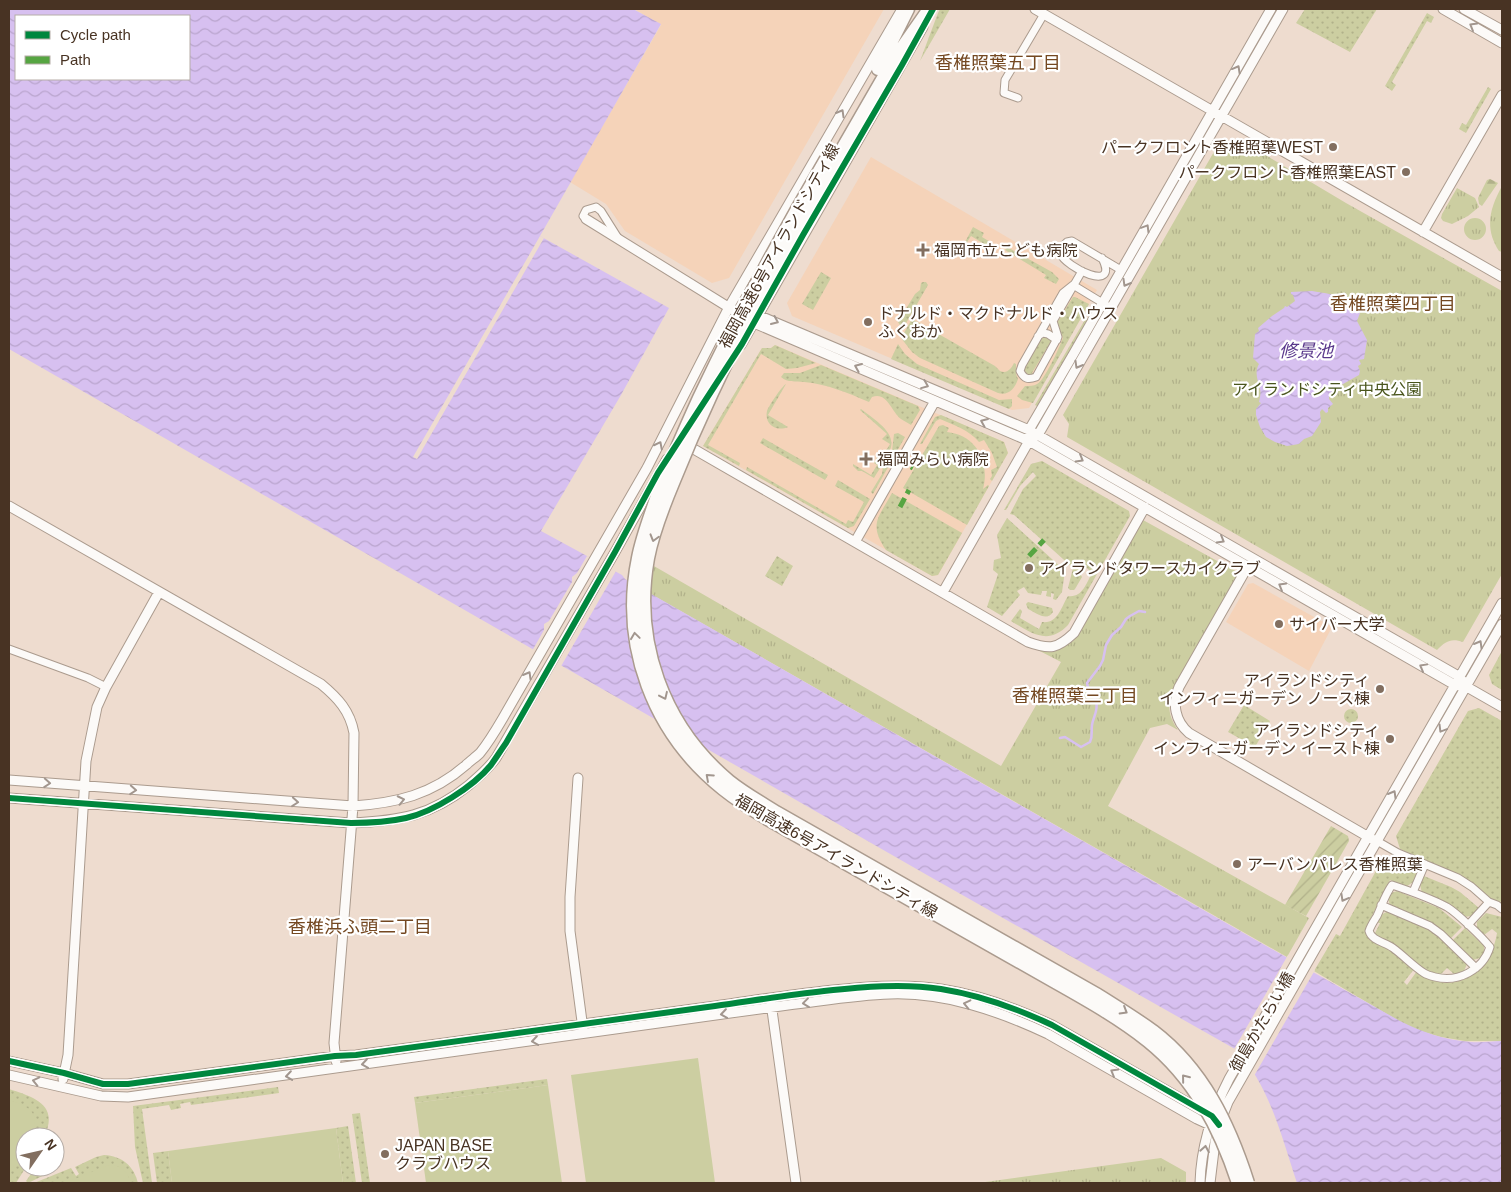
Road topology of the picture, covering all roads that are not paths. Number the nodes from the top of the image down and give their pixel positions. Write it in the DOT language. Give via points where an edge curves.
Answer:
graph roads {
  1 [pos="902,9"];
  2 [pos="908,9"];
  3 [pos="931,9"];
  4 [pos="1271,9"];
  5 [pos="1284,9"];
  6 [pos="1443,9"];
  7 [pos="1464,9"];
  8 [pos="1040,11"];
  9 [pos="1502,30"];
  10 [pos="1502,42"];
  11 [pos="890,57"];
  12 [pos="1005,80"];
  13 [pos="1502,94"];
  14 [pos="1214,111"];
  15 [pos="1222,116"];
  16 [pos="830,161"];
  17 [pos="586,219"];
  18 [pos="1423,232"];
  19 [pos="618,238"];
  20 [pos="1102,258"];
  21 [pos="1121,270"];
  22 [pos="1082,271"];
  23 [pos="1501,273"];
  24 [pos="1073,285"];
  25 [pos="1107,306"];
  26 [pos="729,307"];
  27 [pos="758,314"];
  28 [pos="754,323"];
  29 [pos="1038,336"];
  30 [pos="1057,340"];
  31 [pos="935,401"];
  32 [pos="1029,430"];
  33 [pos="1038,435"];
  34 [pos="679,441"];
  35 [pos="1029,441"];
  36 [pos="9,506"];
  37 [pos="1145,507"];
  38 [pos="855,542"];
  39 [pos="1248,566"];
  40 [pos="159,592"];
  41 [pos="943,592"];
  42 [pos="1502,603"];
  43 [pos="1502,624"];
  44 [pos="9,650"];
  45 [pos="1460,677"];
  46 [pos="1455,685"];
  47 [pos="106,687"];
  48 [pos="1467,687"];
  49 [pos="1502,707"];
  50 [pos="578,778"];
  51 [pos="9,780"];
  52 [pos="85,786"];
  53 [pos="9,798"];
  54 [pos="84,804"];
  55 [pos="353,806"];
  56 [pos="351,824"];
  57 [pos="1368,836"];
  58 [pos="1377,841"];
  59 [pos="1425,864"];
  60 [pos="1413,892"];
  61 [pos="1489,902"];
  62 [pos="1381,905"];
  63 [pos="1501,906"];
  64 [pos="1468,925"];
  65 [pos="1476,968"];
  66 [pos="771,997"];
  67 [pos="772,1007"];
  68 [pos="583,1024"];
  69 [pos="584,1034"];
  70 [pos="335,1056"];
  71 [pos="9,1061"];
  72 [pos="338,1069"];
  73 [pos="64,1073"];
  74 [pos="9,1075"];
  75 [pos="63,1087"];
  76 [pos="1214,1122"];
  77 [pos="796,1183"];
  78 [pos="1200,1183"];
  79 [pos="1210,1183"];
  80 [pos="1238,1183"];
  81 [pos="1248,1183"];
  26 -- 1 [label="street, one-way"];
  2 -- 11 [label="highway"];
  3 -- 11 [label="highway"];
  3 -- 27 [label="street"];
  14 -- 4 [label="street, one-way"];
  5 -- 15 [label="street"];
  10 -- 6 [label="street, one-way"];
  7 -- 9 [label="street"];
  8 -- 12 [label="street"];
  8 -- 14 [label="street"];
  11 -- 16 [label="highway, 福岡高速6号アイランドシティ線"];
  13 -- 18 [label="street"];
  14 -- 15 [label="street"];
  21 -- 14 [label="street, one-way"];
  15 -- 18 [label="street"];
  15 -- 25 [label="street, one-way"];
  80 -- 16 [label="highway, 福岡高速6号アイランドシティ線, one-way, bridge" via="1226,1148 1200,1098 1180,1071 1148,1040 1063,986 770,821 722,789 690,758 664,723 647,686 633,629 635,575 645,528 725,343 762,273"];
  16 -- 81 [label="highway, 福岡高速6号アイランドシティ線, one-way, bridge" via="730,355 687,450 655,533 648,558 644,610 648,646 657,681 686,734 712,765 748,795 1098,995 1154,1032 1188,1064 1210,1094 1231,1134"];
  17 -- 19 [label="street"];
  17 -- 19 [label="street" via="583,216 586,210 596,207"];
  18 -- 23 [label="street"];
  19 -- 26 [label="street"];
  20 -- 21 [label="street"];
  20 -- 22 [label="street" via="1105,264 1103,275 1092,277"];
  20 -- 22 [label="street" via="1072,241 1067,242 1061,248 1062,258"];
  21 -- 25 [label="street"];
  22 -- 24 [label="street"];
  24 -- 25 [label="street"];
  24 -- 29 [label="street" via="1063,293"];
  24 -- 30 [label="street" via="1053,321"];
  25 -- 32 [label="street"];
  25 -- 33 [label="street, one-way"];
  26 -- 27 [label="street"];
  26 -- 28 [label="street"];
  55 -- 26 [label="street, one-way" via="377,805 412,797 454,775 486,746 636,488"];
  27 -- 28 [label="street"];
  27 -- 32 [label="street, one-way"];
  31 -- 28 [label="street, one-way"];
  28 -- 34 [label="street"];
  29 -- 30 [label="street" via="1044,333"];
  29 -- 30 [label="street" via="1020,371 1027,379 1036,377"];
  35 -- 31 [label="street, one-way"];
  31 -- 38 [label="street"];
  32 -- 33 [label="street"];
  32 -- 35 [label="street"];
  33 -- 35 [label="street"];
  33 -- 45 [label="street, one-way"];
  34 -- 38 [label="street"];
  34 -- 56 [label="street" via="490,767 428,811 407,818"];
  35 -- 37 [label="street"];
  35 -- 41 [label="street"];
  36 -- 40 [label="street"];
  37 -- 39 [label="street"];
  37 -- 41 [label="street" via="1074,633 1057,646 1050,648 1028,642"];
  38 -- 41 [label="street"];
  46 -- 39 [label="street, one-way"];
  39 -- 57 [label="street" via="1180,687 1176,700 1177,718 1189,733"];
  40 -- 47 [label="street"];
  40 -- 55 [label="street" via="321,684 338,698 346,709 354,733"];
  45 -- 42 [label="street, 御島かたらい橋, one-way"];
  43 -- 48 [label="street, 御島かたらい橋"];
  44 -- 47 [label="street"];
  45 -- 46 [label="street, 御島かたらい橋"];
  45 -- 48 [label="street"];
  46 -- 48 [label="street"];
  57 -- 46 [label="street, 御島かたらい橋, one-way"];
  47 -- 52 [label="street" via="97,706 86,761"];
  48 -- 49 [label="street"];
  48 -- 58 [label="street, 御島かたらい橋, one-way"];
  50 -- 68 [label="street" via="570,931"];
  51 -- 52 [label="street, one-way"];
  52 -- 54 [label="street"];
  52 -- 55 [label="street, one-way"];
  53 -- 54 [label="street"];
  54 -- 56 [label="street"];
  54 -- 73 [label="street" via="68,1055"];
  55 -- 56 [label="street"];
  56 -- 70 [label="street"];
  57 -- 58 [label="street"];
  57 -- 76 [label="street, 御島かたらい橋" via="1220,1098"];
  58 -- 59 [label="street"];
  58 -- 76 [label="street, 御島かたらい橋, one-way"];
  59 -- 60 [label="street"];
  59 -- 61 [label="street" via="1458,878"];
  60 -- 62 [label="street" via="1392,885"];
  60 -- 64 [label="street" via="1447,907"];
  61 -- 63 [label="street"];
  61 -- 64 [label="street"];
  62 -- 65 [label="street" via="1430,926"];
  62 -- 65 [label="street" via="1371,925 1370,935 1392,947 1424,974 1451,979"];
  64 -- 65 [label="street" via="1490,947"];
  66 -- 67 [label="street"];
  66 -- 68 [label="street"];
  66 -- 76 [label="street" via="890,985 940,988 1006,1005 1052,1025"];
  67 -- 69 [label="street, one-way"];
  76 -- 67 [label="street, one-way" via="1197,1119 1048,1034 1000,1013 972,1005 938,997 891,994"];
  67 -- 77 [label="street"];
  68 -- 69 [label="street"];
  68 -- 70 [label="street"];
  69 -- 72 [label="street, one-way"];
  70 -- 72 [label="street"];
  70 -- 73 [label="street" via="128,1084 103,1084"];
  71 -- 73 [label="street"];
  72 -- 75 [label="street, one-way" via="128,1097 101,1096"];
  73 -- 75 [label="street"];
  75 -- 74 [label="street, one-way"];
  78 -- 76 [label="street, one-way"];
  76 -- 79 [label="street"];
}
